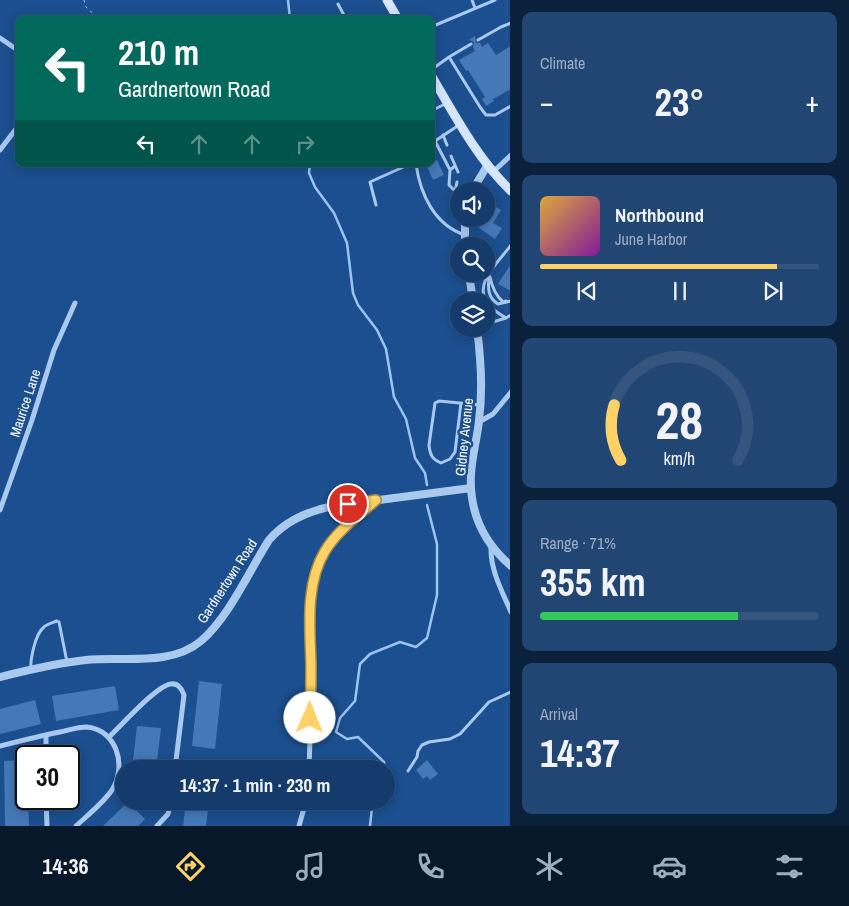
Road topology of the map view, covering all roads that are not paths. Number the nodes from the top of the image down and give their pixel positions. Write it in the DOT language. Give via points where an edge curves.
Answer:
graph roads {
  1 [pos="387,0"];
  2 [pos="472,0"];
  3 [pos="495,0"];
  4 [pos="338,4"];
  5 [pos="475,8"];
  6 [pos="344,15"];
  7 [pos="396,15"];
  8 [pos="510,23"];
  9 [pos="435,25"];
  10 [pos="0,38"];
  11 [pos="478,40"];
  12 [pos="471,44"];
  13 [pos="15,48"];
  14 [pos="449,57"];
  15 [pos="435,67"];
  16 [pos="435,82"];
  17 [pos="447,103"];
  18 [pos="510,106"];
  19 [pos="435,109"];
  20 [pos="460,124"];
  21 [pos="15,130"];
  22 [pos="443,135"];
  23 [pos="435,141"];
  24 [pos="447,145"];
  25 [pos="0,150"];
  26 [pos="510,155"];
  27 [pos="451,156"];
  28 [pos="455,166"];
  29 [pos="403,167"];
  30 [pos="417,167"];
  31 [pos="490,169"];
  32 [pos="450,170"];
  33 [pos="458,172"];
  34 [pos="479,182"];
  35 [pos="450,186"];
  36 [pos="510,191"];
  37 [pos="376,205"];
  38 [pos="465,227"];
  39 [pos="465,235"];
  40 [pos="510,245"];
  41 [pos="495,264"];
  42 [pos="484,282"];
  43 [pos="491,282"];
  44 [pos="510,301"];
  45 [pos="75,303"];
  46 [pos="510,315"];
  47 [pos="506,318"];
  48 [pos="495,321"];
  49 [pos="478,337"];
  50 [pos="509,395"];
  51 [pos="461,403"];
  52 [pos="480,405"];
  53 [pos="479,422"];
  54 [pos="471,488"];
  55 [pos="376,500"];
  56 [pos="0,510"];
  57 [pos="491,546"];
  58 [pos="510,566"];
  59 [pos="510,612"];
  60 [pos="67,662"];
  61 [pos="31,670"];
  62 [pos="0,677"];
  63 [pos="510,692"];
  64 [pos="46,735"];
  65 [pos="109,737"];
  66 [pos="46,745"];
  67 [pos="0,746"];
  68 [pos="177,760"];
  69 [pos="309,760"];
  70 [pos="408,771"];
  71 [pos="46,810"];
  72 [pos="169,810"];
  73 [pos="303,810"];
  74 [pos="47,826"];
  75 [pos="76,826"];
  76 [pos="157,826"];
  77 [pos="299,826"];
  1 -- 7 [label="main road"];
  2 -- 5 [label="lane"];
  3 -- 5 [label="lane"];
  4 -- 6 [label="lane"];
  5 -- 9 [label="lane"];
  8 -- 11 [label="lane"];
  10 -- 13 [label="street"];
  12 -- 14 [label="lane"];
  14 -- 15 [label="lane"];
  14 -- 18 [label="lane" via="486,114 495,115"];
  16 -- 17 [label="main road"];
  17 -- 19 [label="lane"];
  17 -- 20 [label="main road"];
  20 -- 22 [label="lane"];
  20 -- 31 [label="main road"];
  21 -- 25 [label="street"];
  22 -- 23 [label="lane"];
  22 -- 24 [label="lane"];
  23 -- 32 [label="lane"];
  26 -- 31 [label="street"];
  27 -- 28 [label="lane"];
  28 -- 32 [label="lane"];
  28 -- 33 [label="lane"];
  29 -- 37 [label="lane" via="370,182"];
  30 -- 39 [label="lane" via="426,200 447,226"];
  31 -- 34 [label="street"];
  31 -- 36 [label="main road"];
  32 -- 35 [label="lane"];
  38 -- 39 [label="street"];
  40 -- 41 [label="lane"];
  42 -- 47 [label="lane" via="484,294 490,306"];
  43 -- 44 [label="lane" via="502,302"];
  45 -- 56 [label="street, Maurice Lane" via="54,350"];
  46 -- 47 [label="lane"];
  47 -- 48 [label="lane"];
  49 -- 52 [label="street, Gidney Avenue"];
  50 -- 53 [label="street" via="493,414"];
  51 -- 51 [label="lane" via="435,403 429,445 434,460 441,463 455,452"];
  51 -- 52 [label="lane"];
  52 -- 53 [label="street, Gidney Avenue"];
  53 -- 54 [label="street, Gidney Avenue"];
  54 -- 55 [label="street, Gardnertown Road"];
  54 -- 57 [label="street, Gidney Avenue" via="477,520"];
  55 -- 60 [label="street, Gardnertown Road" via="314,510 276,531 222,617 192,647 163,657"];
  55 -- 69 [label="street" via="334,539 316,569 310,628"];
  57 -- 58 [label="street, Gidney Avenue"];
  57 -- 59 [label="street" via="494,571"];
  60 -- 61 [label="street, Gardnertown Road"];
  60 -- 61 [label="lane" via="57,621 40,630"];
  61 -- 62 [label="street, Gardnertown Road"];
  63 -- 70 [label="lane" via="489,702 460,734 422,745"];
  64 -- 65 [label="street" via="84,727 102,731"];
  64 -- 66 [label="street"];
  64 -- 67 [label="street"];
  65 -- 68 [label="street" via="159,689 176,684 184,695"];
  65 -- 75 [label="street" via="118,758 117,776 104,798"];
  71 -- 74 [label="street"];
  72 -- 76 [label="street"];
  73 -- 77 [label="street"];
}
